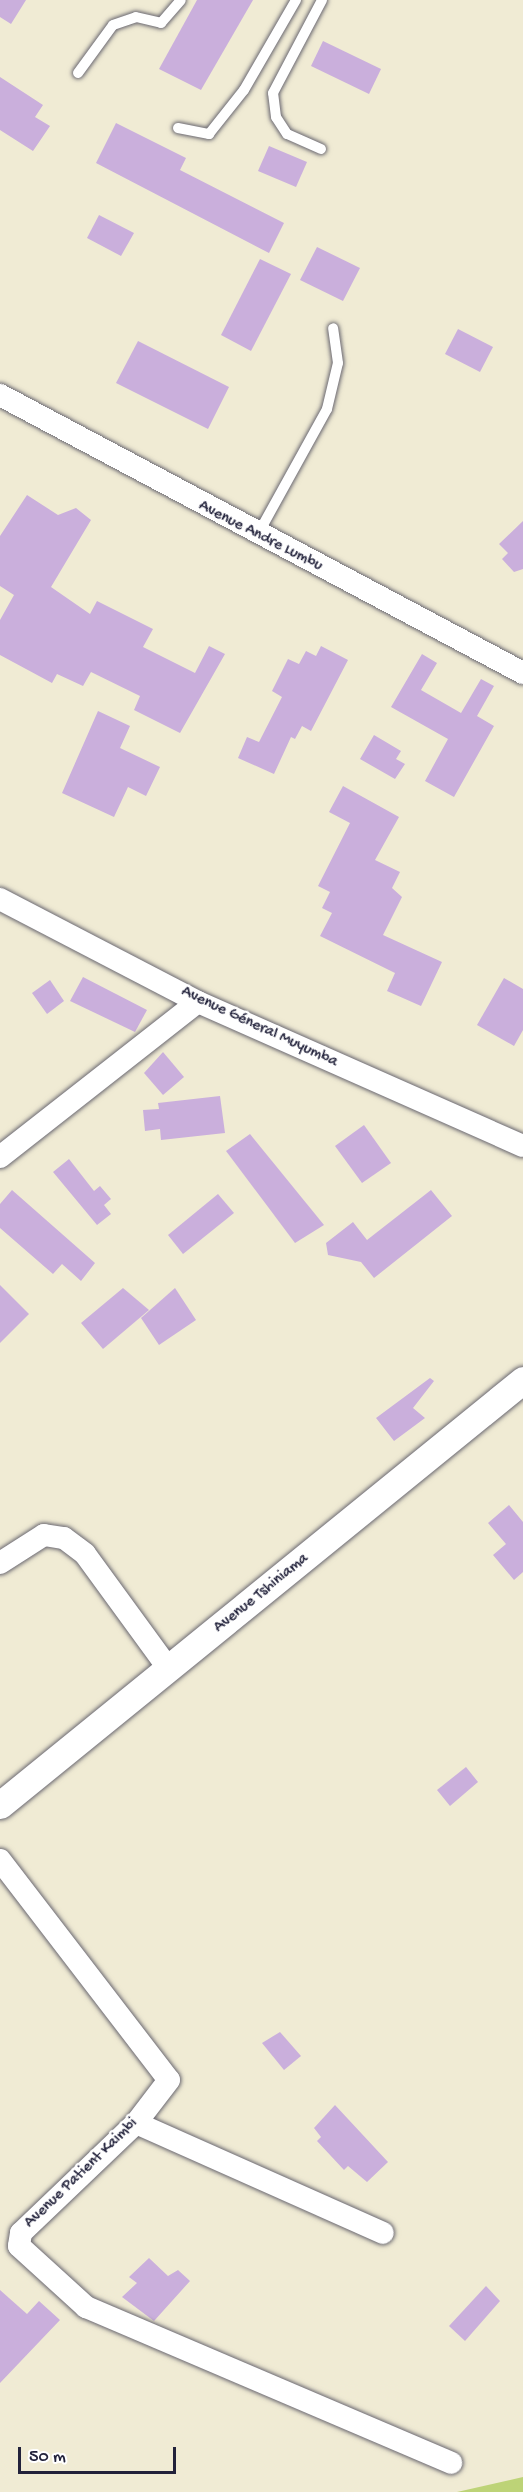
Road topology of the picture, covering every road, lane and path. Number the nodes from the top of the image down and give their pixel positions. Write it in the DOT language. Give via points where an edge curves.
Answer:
graph roads {
  1 [pos="181,0"];
  2 [pos="296,0"];
  3 [pos="322,0"];
  4 [pos="78,73"];
  5 [pos="178,128"];
  6 [pos="321,149"];
  7 [pos="333,328"];
  8 [pos="0,395"];
  9 [pos="257,535"];
  10 [pos="523,673"];
  11 [pos="0,899"];
  12 [pos="198,1002"];
  13 [pos="523,1146"];
  14 [pos="0,1157"];
  15 [pos="523,1380"];
  16 [pos="0,1563"];
  17 [pos="169,1670"];
  18 [pos="0,1805"];
  19 [pos="0,1860"];
  20 [pos="136,2123"];
  21 [pos="382,2233"];
  22 [pos="451,2463"];
  1 -- 4 [label="lane" via="161,23 136,17 113,25"];
  2 -- 5 [label="lane" via="244,90 209,134"];
  3 -- 6 [label="lane" via="273,93 276,117 287,134"];
  7 -- 9 [label="lane" via="338,363 327,408"];
  8 -- 9 [label="street, Avenue Andre Lumbu"];
  9 -- 10 [label="street, Avenue Andre Lumbu"];
  11 -- 12 [label="street, Avenue Géneral Muyumba"];
  12 -- 13 [label="street, Avenue Géneral Muyumba"];
  12 -- 14 [label="street"];
  15 -- 17 [label="street, Avenue Tshiniama"];
  16 -- 17 [label="street" via="44,1535 64,1538 85,1554"];
  17 -- 18 [label="street, Avenue Tshiniama"];
  19 -- 20 [label="street, Avenue Patient Kaimbi" via="167,2076 165,2091"];
  20 -- 21 [label="street"];
  20 -- 22 [label="street, Avenue Patient Kaimbi" via="21,2233 18,2243 23,2250 86,2307"];
}
